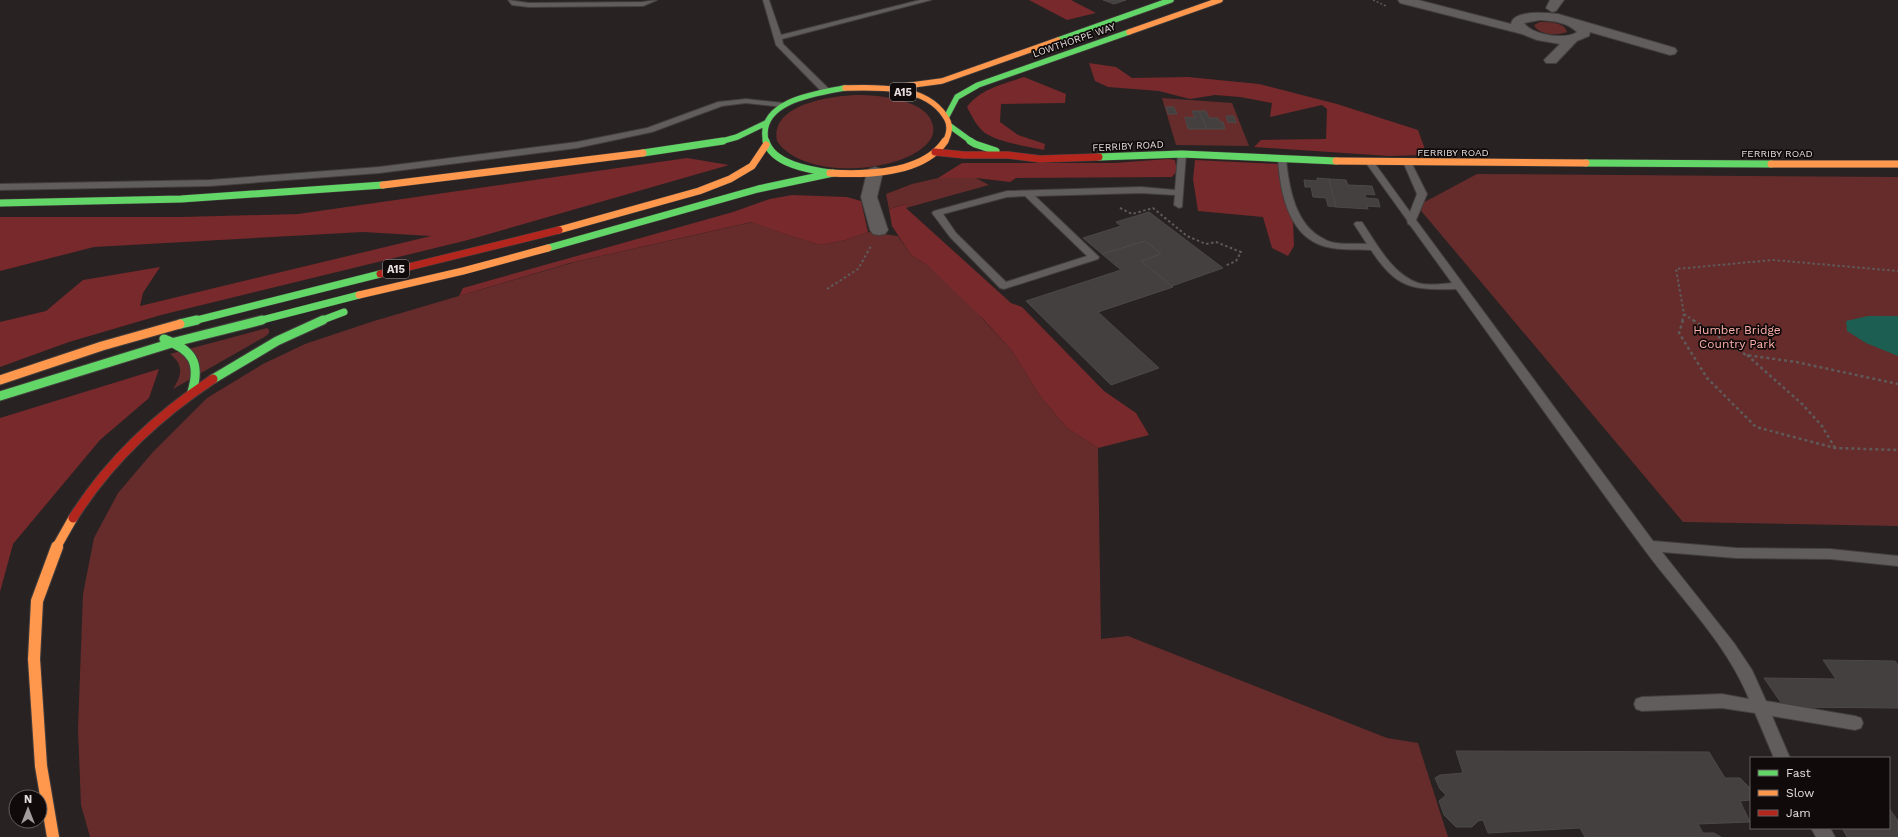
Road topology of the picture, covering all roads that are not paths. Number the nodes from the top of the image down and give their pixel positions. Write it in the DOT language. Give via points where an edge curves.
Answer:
graph roads {
  1 [pos="511,0"];
  2 [pos="654,0"];
  3 [pos="766,0"];
  4 [pos="928,0"];
  5 [pos="1171,0"];
  6 [pos="1220,0"];
  7 [pos="1404,0"];
  8 [pos="1555,4"];
  9 [pos="1570,22"];
  10 [pos="1527,25"];
  11 [pos="778,38"];
  12 [pos="1576,38"];
  13 [pos="1627,40"];
  14 [pos="1670,52"];
  15 [pos="884,89"];
  16 [pos="826,91"];
  17 [pos="784,106"];
  18 [pos="947,116"];
  19 [pos="766,123"];
  20 [pos="950,126"];
  21 [pos="766,145"];
  22 [pos="934,152"];
  23 [pos="1182,154"];
  24 [pos="1008,155"];
  25 [pos="1282,159"];
  26 [pos="1370,164"];
  27 [pos="1408,164"];
  28 [pos="1898,164"];
  29 [pos="875,172"];
  30 [pos="833,173"];
  31 [pos="0,187"];
  32 [pos="1027,193"];
  33 [pos="1179,193"];
  34 [pos="0,203"];
  35 [pos="1178,205"];
  36 [pos="1411,222"];
  37 [pos="1359,224"];
  38 [pos="879,230"];
  39 [pos="1374,247"];
  40 [pos="463,271"];
  41 [pos="1458,286"];
  42 [pos="374,302"];
  43 [pos="351,309"];
  44 [pos="176,342"];
  45 [pos="14,375"];
  46 [pos="0,380"];
  47 [pos="192,392"];
  48 [pos="0,396"];
  49 [pos="1649,546"];
  50 [pos="1898,561"];
  51 [pos="1642,704"];
  52 [pos="1760,708"];
  53 [pos="1855,724"];
  54 [pos="1782,757"];
  55 [pos="53,837"];
  1 -- 2 [label="lane" via="514,4 530,5 644,4"];
  3 -- 11 [label="lane"];
  4 -- 11 [label="lane"];
  5 -- 15 [label="main road, LOWTHORPE WAY / A15" via="942,81"];
  6 -- 18 [label="main road, LOWTHORPE WAY" via="978,85 957,97"];
  7 -- 10 [label="street" via="1489,21"];
  8 -- 9 [label="street"];
  8 -- 10 [label="street"];
  9 -- 10 [label="street" via="1547,17"];
  9 -- 12 [label="street" via="1584,33"];
  9 -- 13 [label="street"];
  10 -- 12 [label="street" via="1560,40"];
  10 -- 12 [label="street" via="1549,45 1553,56"];
  11 -- 16 [label="lane" via="780,45"];
  12 -- 13 [label="street"];
  13 -- 14 [label="street"];
  15 -- 16 [label="main road, A15"];
  15 -- 18 [label="main road, A15" via="923,98"];
  16 -- 17 [label="main road, A15" via="803,97"];
  17 -- 19 [label="main road, A15"];
  17 -- 31 [label="lane" via="746,101 720,104 649,130 577,145 380,170 210,183"];
  18 -- 20 [label="main road"];
  19 -- 21 [label="main road" via="763,134"];
  19 -- 34 [label="main road" via="754,131 719,142 537,169 278,193 160,200"];
  20 -- 22 [label="main road, A15" via="947,139"];
  20 -- 24 [label="main road, FERRIBY ROAD" via="975,144"];
  21 -- 30 [label="main road, A15" via="776,155 791,163 810,170"];
  21 -- 45 [label="main road, A15" via="752,166 730,179 699,191 585,223 184,323"];
  22 -- 24 [label="main road, FERRIBY ROAD"];
  22 -- 29 [label="main road, A15" via="899,168"];
  23 -- 24 [label="main road, FERRIBY ROAD" via="1055,159"];
  23 -- 25 [label="main road, FERRIBY ROAD"];
  23 -- 33 [label="lane"];
  25 -- 26 [label="main road, FERRIBY ROAD"];
  25 -- 39 [label="lane" via="1284,185 1300,226 1321,242 1340,246"];
  26 -- 27 [label="main road, FERRIBY ROAD"];
  26 -- 36 [label="lane"];
  27 -- 28 [label="main road, FERRIBY ROAD"];
  27 -- 36 [label="lane" via="1422,194"];
  29 -- 30 [label="main road, A15"];
  29 -- 38 [label="street" via="869,197"];
  30 -- 40 [label="main road, A15" via="758,189"];
  32 -- 32 [label="lane" via="1007,194 937,213 952,235 1004,286 1094,257"];
  32 -- 33 [label="lane" via="1141,190"];
  33 -- 35 [label="lane"];
  36 -- 41 [label="lane"];
  37 -- 39 [label="lane"];
  39 -- 41 [label="lane" via="1394,272 1415,285"];
  40 -- 42 [label="main road"];
  40 -- 44 [label="main road, A15"];
  41 -- 49 [label="lane"];
  43 -- 47 [label="main road" via="322,319 263,348"];
  44 -- 45 [label="main road, A15" via="162,339"];
  44 -- 47 [label="main road" via="188,352 196,364 197,380"];
  44 -- 48 [label="main road, A15"];
  45 -- 46 [label="main road, A15"];
  47 -- 55 [label="main road" via="136,440 105,473 80,506 53,554 37,601 34,659 41,766"];
  49 -- 50 [label="lane" via="1736,552 1830,554"];
  49 -- 52 [label="lane" via="1729,647 1747,675"];
  51 -- 52 [label="lane" via="1722,701"];
  52 -- 53 [label="lane"];
  52 -- 54 [label="lane"];
}
